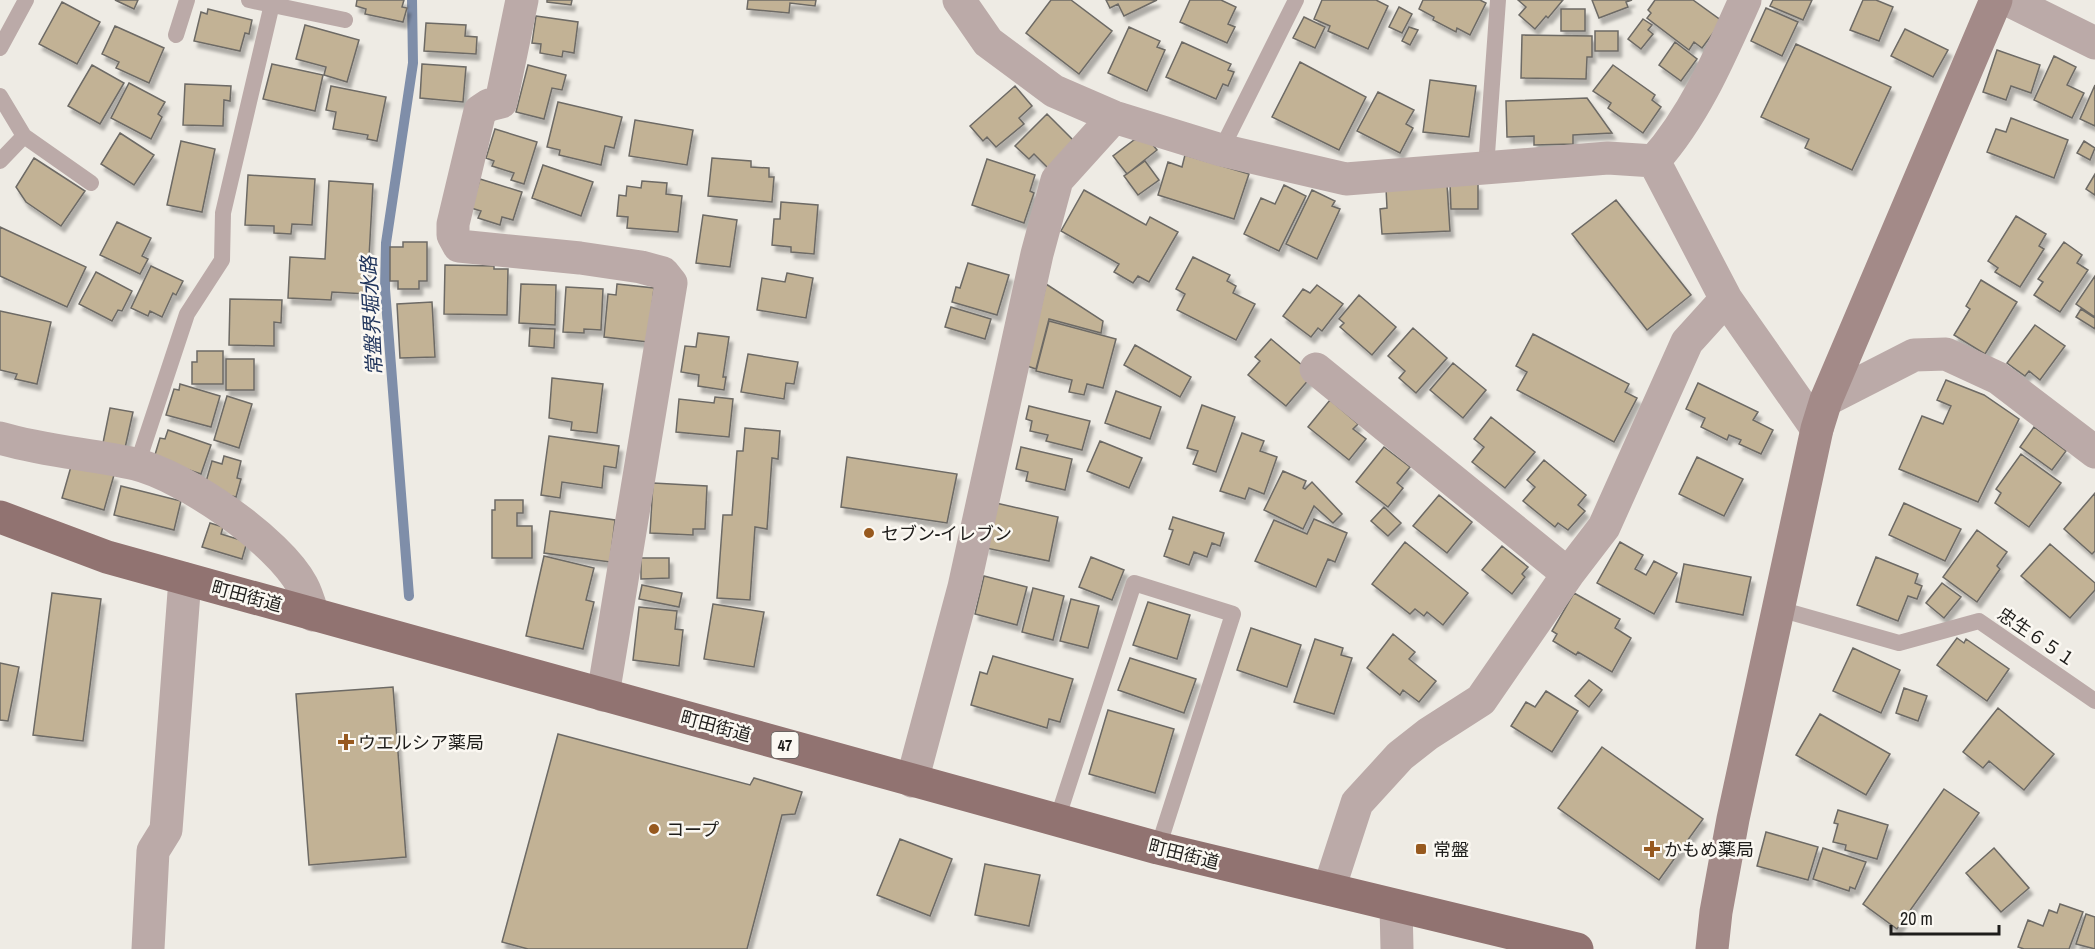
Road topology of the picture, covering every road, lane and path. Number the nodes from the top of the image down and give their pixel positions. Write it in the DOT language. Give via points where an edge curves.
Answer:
graph roads {
  1 [pos="26,0"];
  2 [pos="187,0"];
  3 [pos="249,0"];
  4 [pos="522,0"];
  5 [pos="1296,0"];
  6 [pos="1497,0"];
  7 [pos="1745,0"];
  8 [pos="1996,0"];
  9 [pos="2008,0"];
  10 [pos="969,3"];
  11 [pos="272,4"];
  12 [pos="345,20"];
  13 [pos="176,35"];
  14 [pos="2095,43"];
  15 [pos="0,48"];
  16 [pos="0,96"];
  17 [pos="1114,117"];
  18 [pos="24,136"];
  19 [pos="1221,150"];
  20 [pos="0,161"];
  21 [pos="1654,161"];
  22 [pos="1486,168"];
  23 [pos="90,183"];
  24 [pos="1726,299"];
  25 [pos="1316,369"];
  26 [pos="1821,415"];
  27 [pos="0,438"];
  28 [pos="2095,452"];
  29 [pos="137,465"];
  30 [pos="0,517"];
  31 [pos="1568,574"];
  32 [pos="185,579"];
  33 [pos="1779,609"];
  34 [pos="313,615"];
  35 [pos="603,695"];
  36 [pos="2095,701"];
  37 [pos="912,781"];
  38 [pos="1057,820"];
  39 [pos="1158,848"];
  40 [pos="1329,889"];
  41 [pos="1396,906"];
  42 [pos="148,949"];
  43 [pos="1396,949"];
  44 [pos="1577,949"];
  45 [pos="1712,949"];
  1 -- 15 [label="lane"];
  2 -- 13 [label="lane"];
  3 -- 11 [label="lane"];
  4 -- 35 [label="street" via="501,102 480,111 453,235 459,246 641,267 663,273 671,283"];
  5 -- 19 [label="lane"];
  6 -- 22 [label="lane"];
  7 -- 21 [label="street" via="1708,82"];
  8 -- 26 [label="street"];
  9 -- 14 [label="street"];
  10 -- 17 [label="street" via="988,42 1054,91"];
  11 -- 12 [label="lane"];
  11 -- 29 [label="lane" via="223,213 222,260 187,314"];
  16 -- 18 [label="lane"];
  17 -- 19 [label="street"];
  17 -- 37 [label="street" via="1057,180 964,586"];
  18 -- 20 [label="lane"];
  18 -- 23 [label="lane"];
  19 -- 22 [label="street" via="1346,179"];
  21 -- 22 [label="street" via="1608,158"];
  21 -- 24 [label="street"];
  24 -- 26 [label="street"];
  24 -- 31 [label="street" via="1687,342 1604,527"];
  25 -- 31 [label="street"];
  26 -- 28 [label="street" via="1914,356 1946,354 1998,378"];
  26 -- 33 [label="street"];
  27 -- 29 [label="street"];
  29 -- 34 [label="street" via="198,491 258,535 302,585"];
  30 -- 32 [label="main road, 町田街道 / 47" via="107,557"];
  31 -- 40 [label="street" via="1481,700 1400,756 1358,803"];
  32 -- 34 [label="main road, 町田街道 / 47"];
  32 -- 42 [label="street" via="166,830 153,851"];
  33 -- 36 [label="lane, 忠生６５１" via="1899,643 1979,621"];
  33 -- 45 [label="street" via="1733,819"];
  34 -- 35 [label="main road, 町田街道 / 47"];
  35 -- 37 [label="main road, 町田街道 / 47"];
  37 -- 38 [label="main road, 町田街道 / 47"];
  38 -- 39 [label="main road, 町田街道 / 47"];
  38 -- 39 [label="lane" via="1134,583 1233,614"];
  39 -- 40 [label="main road, 町田街道 / 47"];
  40 -- 41 [label="main road, 町田街道 / 47"];
  41 -- 43 [label="street"];
  41 -- 44 [label="main road, 町田街道 / 47"];
}
